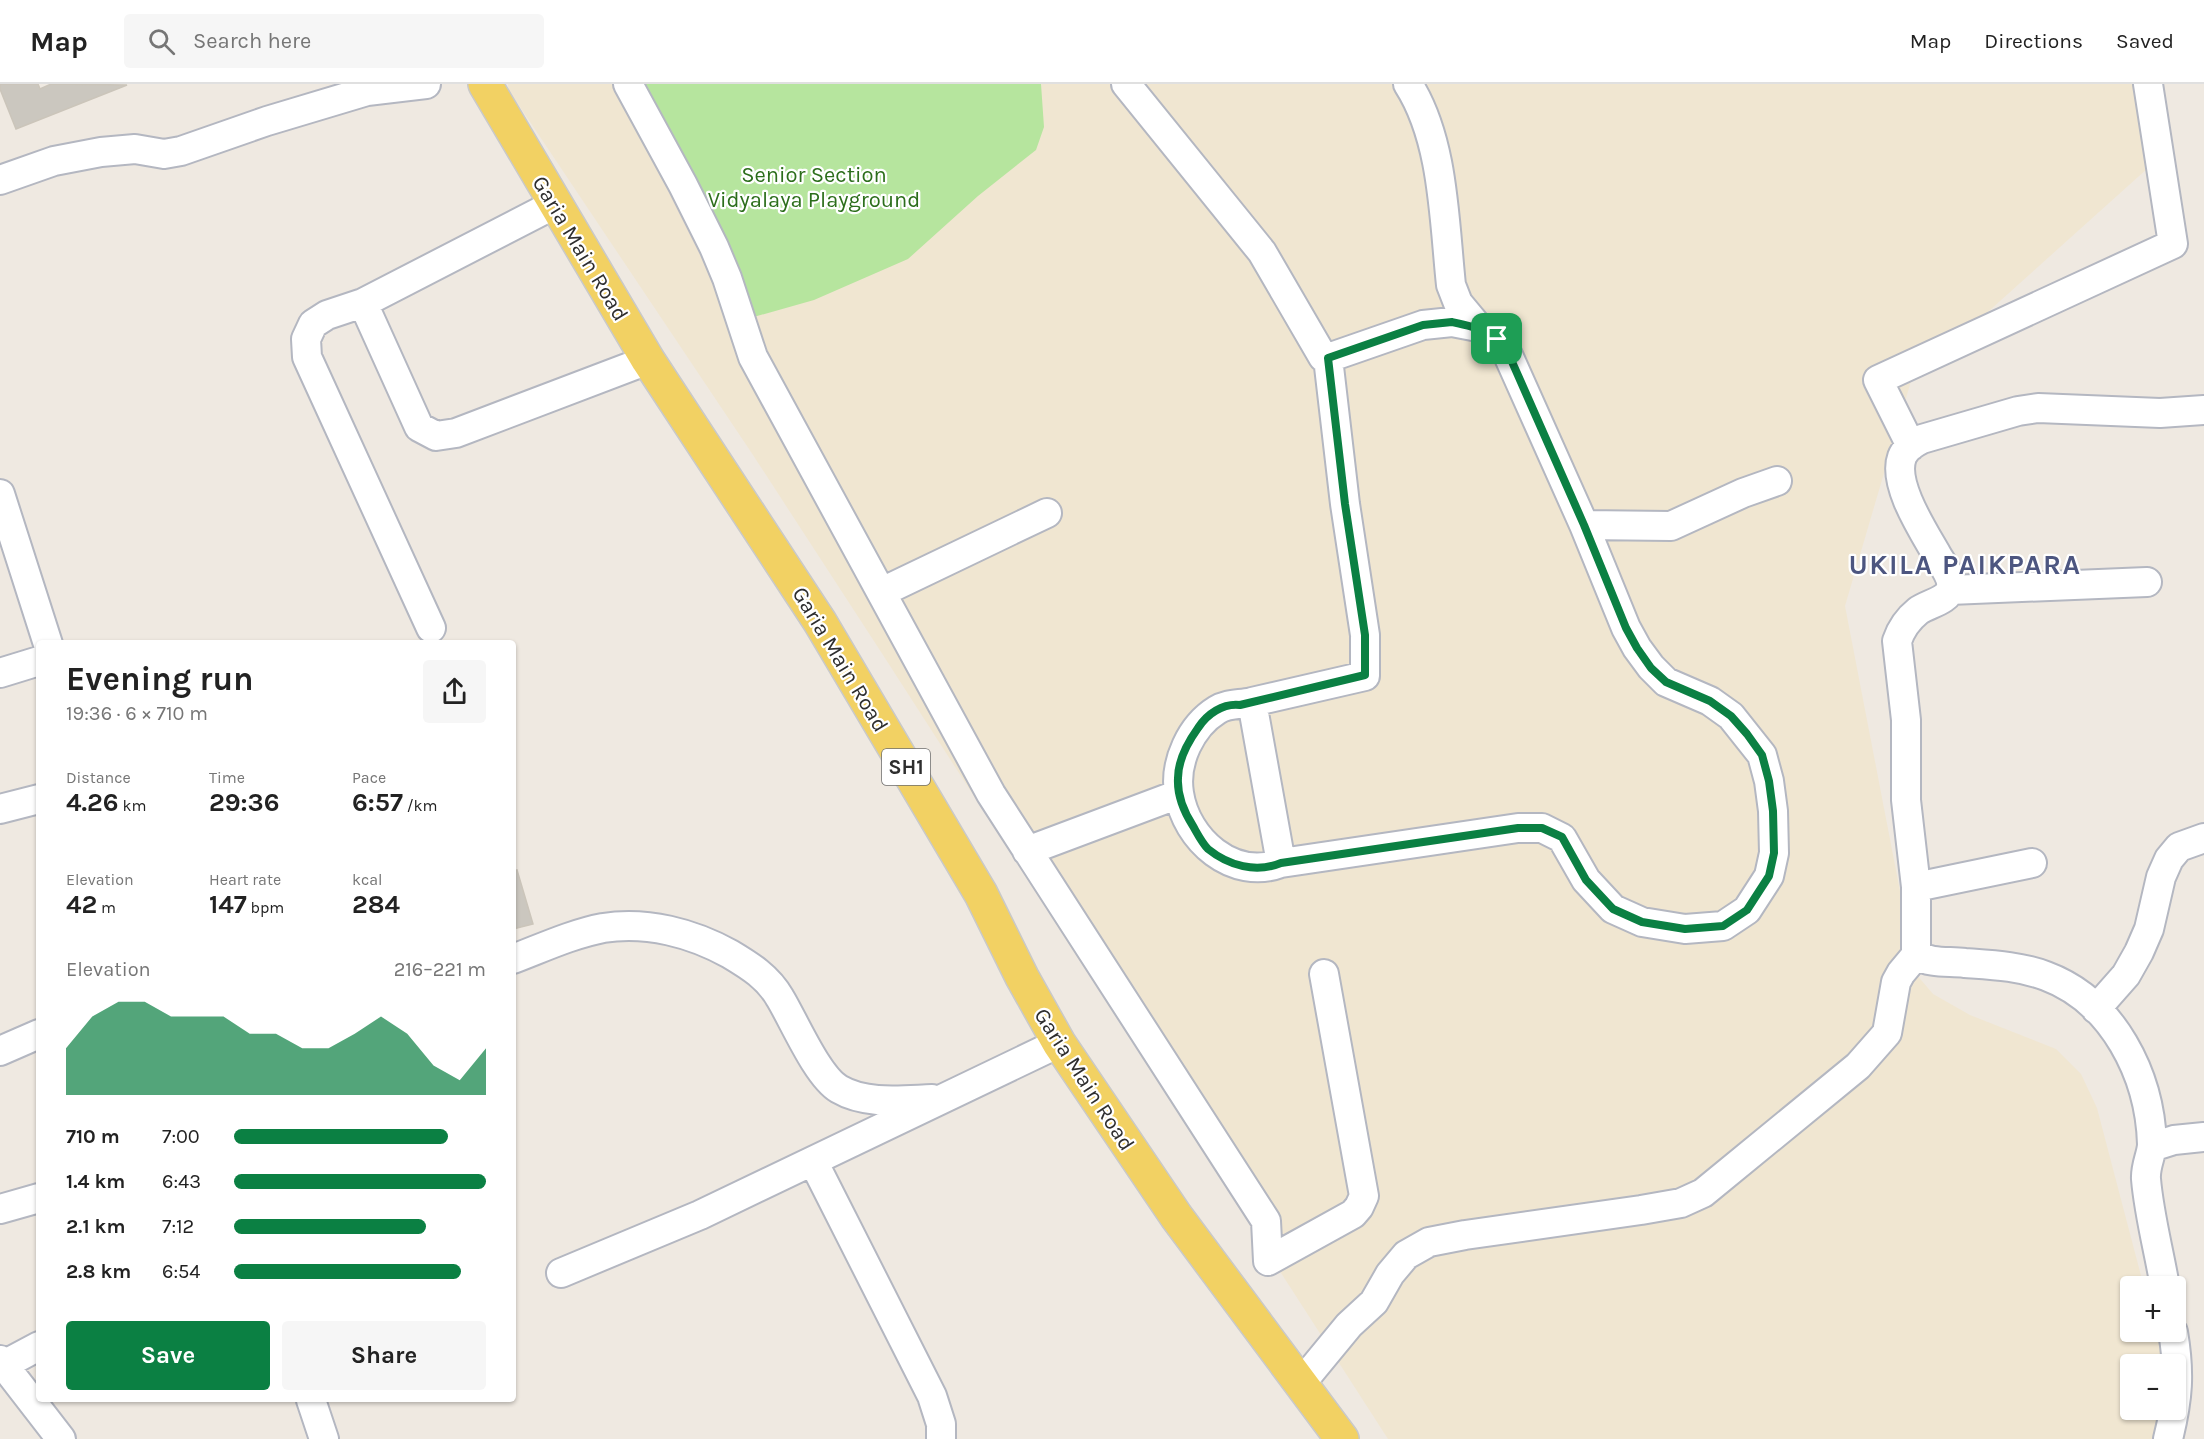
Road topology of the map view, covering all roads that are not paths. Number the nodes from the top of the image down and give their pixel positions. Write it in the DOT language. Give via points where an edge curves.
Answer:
graph roads {
  1 [pos="426,84"];
  2 [pos="485,84"];
  3 [pos="628,84"];
  4 [pos="1126,84"];
  5 [pos="1408,84"];
  6 [pos="2148,84"];
  7 [pos="0,180"];
  8 [pos="555,204"];
  9 [pos="363,303"];
  10 [pos="1478,327"];
  11 [pos="1328,358"];
  12 [pos="648,360"];
  13 [pos="2204,410"];
  14 [pos="1911,446"];
  15 [pos="1777,481"];
  16 [pos="0,494"];
  17 [pos="1047,513"];
  18 [pos="1584,525"];
  19 [pos="8,542"];
  20 [pos="2146,582"];
  21 [pos="1950,590"];
  22 [pos="882,592"];
  23 [pos="431,628"];
  24 [pos="46,640"];
  25 [pos="36,662"];
  26 [pos="0,673"];
  27 [pos="1252,702"];
  28 [pos="1179,794"];
  29 [pos="36,800"];
  30 [pos="0,809"];
  31 [pos="2204,838"];
  32 [pos="1027,851"];
  33 [pos="1281,863"];
  34 [pos="2032,863"];
  35 [pos="1916,887"];
  36 [pos="1916,955"];
  37 [pos="516,958"];
  38 [pos="1324,974"];
  39 [pos="2096,1009"];
  40 [pos="36,1035"];
  41 [pos="1059,1043"];
  42 [pos="0,1050"];
  43 [pos="946,1098"];
  44 [pos="2204,1137"];
  45 [pos="2152,1147"];
  46 [pos="813,1161"];
  47 [pos="36,1199"];
  48 [pos="0,1209"];
  49 [pos="561,1273"];
  50 [pos="2163,1276"];
  51 [pos="2174,1342"];
  52 [pos="36,1347"];
  53 [pos="1,1364"];
  54 [pos="1302,1382"];
  55 [pos="312,1402"];
  56 [pos="61,1439"];
  57 [pos="324,1439"];
  58 [pos="940,1439"];
  59 [pos="1342,1439"];
  60 [pos="2168,1439"];
  1 -- 7 [label="street" via="366,91 181,151 101,152 54,161"];
  2 -- 8 [label="main road, Garia Main Road / SH1"];
  3 -- 22 [label="street" via="714,248 753,357"];
  4 -- 11 [label="street" via="1262,252 1319,352"];
  5 -- 10 [label="street" via="1420,102 1430,134 1451,285 1458,303"];
  6 -- 14 [label="street" via="2173,244 1878,380"];
  8 -- 9 [label="street"];
  8 -- 12 [label="main road, Garia Main Road / SH1"];
  9 -- 12 [label="street" via="419,427 436,436 456,433"];
  9 -- 23 [label="street" via="313,324 306,339 307,357"];
  10 -- 11 [label="street" via="1452,322 1423,325"];
  10 -- 18 [label="street" via="1497,339 1509,355"];
  11 -- 27 [label="street" via="1365,635 1365,675"];
  12 -- 41 [label="main road, Garia Main Road / SH1" via="820,622 981,894"];
  13 -- 14 [label="street" via="2160,413 2038,408 1922,439"];
  14 -- 21 [label="street" via="1902,456 1902,485 1920,527 1947,571"];
  15 -- 18 [label="street" via="1671,526"];
  16 -- 19 [label="street"];
  17 -- 22 [label="street"];
  18 -- 33 [label="street" via="1626,628 1651,668 1666,682 1710,701 1731,716 1762,755 1773,811 1774,853 1769,876 1747,910 1723,926 1685,929 1642,922 1613,909 1586,880 1562,837 1542,828 1518,828"];
  19 -- 24 [label="street"];
  20 -- 21 [label="street"];
  21 -- 35 [label="street" via="1911,617 1897,641 1905,720 1906,800"];
  22 -- 32 [label="street" via="991,794"];
  25 -- 26 [label="street"];
  27 -- 28 [label="street" via="1230,704 1202,721 1187,745 1178,776"];
  27 -- 33 [label="street"];
  28 -- 32 [label="street"];
  28 -- 33 [label="street" via="1185,814 1206,848 1245,867 1266,868"];
  29 -- 30 [label="street"];
  31 -- 39 [label="street" via="2179,848 2169,859 2139,952 2126,975"];
  32 -- 38 [label="street" via="1266,1221 1268,1261 1353,1214 1364,1196"];
  34 -- 35 [label="street"];
  35 -- 36 [label="street"];
  36 -- 39 [label="street" via="1933,962 2019,967 2077,992"];
  36 -- 54 [label="street" via="1896,982 1887,1033 1876,1047 1703,1193 1681,1203 1430,1242 1406,1255 1374,1302 1349,1325"];
  37 -- 43 [label="street" via="603,928 638,926 678,932 718,948 767,980 823,1074 837,1088 861,1097 891,1101"];
  39 -- 45 [label="street" via="2135,1063"];
  40 -- 42 [label="street"];
  41 -- 43 [label="street"];
  41 -- 54 [label="main road, Garia Main Road / SH1" via="1176,1216"];
  43 -- 46 [label="street"];
  44 -- 45 [label="street"];
  45 -- 50 [label="street" via="2146,1178"];
  46 -- 49 [label="street" via="700,1215"];
  46 -- 58 [label="street" via="932,1396 941,1424"];
  47 -- 48 [label="street"];
  51 -- 60 [label="street" via="2176,1406"];
  52 -- 53 [label="street"];
  53 -- 56 [label="street"];
  54 -- 59 [label="main road, Garia Main Road / SH1"];
  55 -- 57 [label="street"];
}
